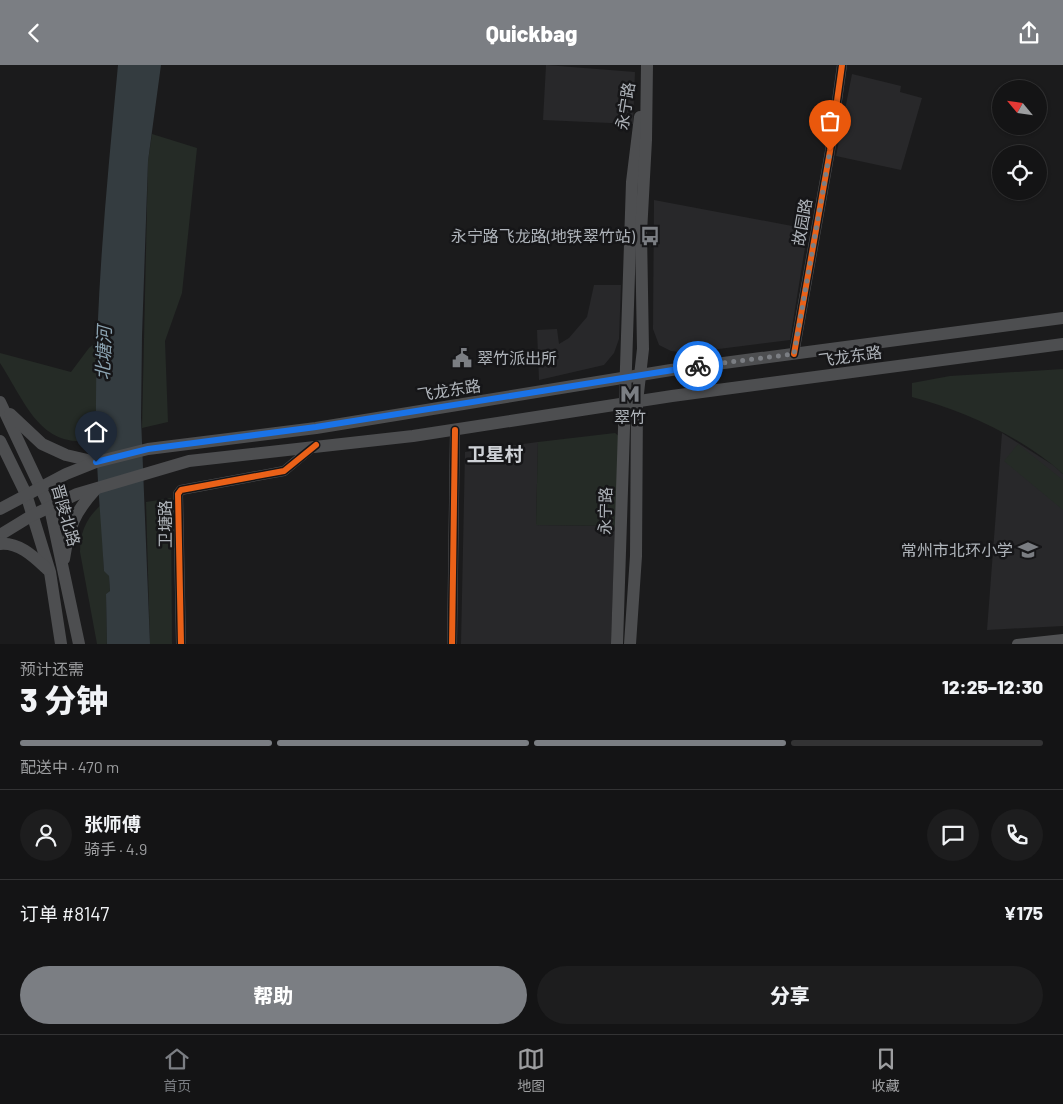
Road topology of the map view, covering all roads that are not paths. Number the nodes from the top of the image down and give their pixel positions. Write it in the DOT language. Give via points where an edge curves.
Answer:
graph roads {
  1 [pos="842,65"];
  2 [pos="646,71"];
  3 [pos="1063,318"];
  4 [pos="1063,344"];
  5 [pos="794,354"];
  6 [pos="640,375"];
  7 [pos="626,378"];
  8 [pos="638,402"];
  9 [pos="623,404"];
  10 [pos="3,406"];
  11 [pos="455,430"];
  12 [pos="0,441"];
  13 [pos="316,445"];
  14 [pos="96,462"];
  15 [pos="42,487"];
  16 [pos="97,487"];
  17 [pos="26,495"];
  18 [pos="50,508"];
  19 [pos="0,509"];
  20 [pos="31,516"];
  21 [pos="0,535"];
  22 [pos="0,544"];
  23 [pos="63,568"];
  24 [pos="50,572"];
  25 [pos="1063,639"];
  26 [pos="61,644"];
  27 [pos="79,644"];
  28 [pos="181,644"];
  29 [pos="452,644"];
  30 [pos="617,644"];
  31 [pos="630,644"];
  32 [pos="1017,644"];
  1 -- 5 [label="street, 故园路"];
  2 -- 6 [label="main road, 永宁路"];
  2 -- 7 [label="main road, 永宁路" via="632,182"];
  3 -- 5 [label="main road, 飞龙东路"];
  4 -- 8 [label="main road, 飞龙东路"];
  5 -- 6 [label="main road, 飞龙东路"];
  6 -- 7 [label="main road, 飞龙东路"];
  6 -- 8 [label="main road, 永宁路"];
  7 -- 9 [label="main road, 永宁路"];
  7 -- 14 [label="main road, 飞龙东路" via="316,427 148,449"];
  8 -- 9 [label="main road, 飞龙东路"];
  8 -- 31 [label="main road, 永宁路" via="636,556"];
  9 -- 11 [label="main road, 飞龙东路"];
  9 -- 30 [label="main road, 永宁路"];
  10 -- 14 [label="main road" via="42,444 66,455"];
  10 -- 15 [label="main road, 晋陵北路"];
  11 -- 13 [label="main road, 飞龙东路"];
  11 -- 29 [label="street"];
  12 -- 17 [label="main road, 晋陵北路"];
  13 -- 16 [label="main road, 飞龙东路" via="189,461"];
  13 -- 28 [label="street, 卫塘路" via="284,471 181,490 178,494"];
  14 -- 15 [label="main road, 飞龙东路"];
  15 -- 17 [label="main road, 飞龙东路"];
  15 -- 18 [label="main road, 晋陵北路"];
  16 -- 18 [label="main road, 飞龙东路"];
  16 -- 23 [label="main road" via="82,504 68,530"];
  17 -- 19 [label="main road, 飞龙东路"];
  17 -- 20 [label="main road, 晋陵北路"];
  18 -- 20 [label="main road, 飞龙东路"];
  18 -- 23 [label="main road, 晋陵北路"];
  20 -- 21 [label="main road, 飞龙东路"];
  20 -- 24 [label="main road, 晋陵北路"];
  22 -- 24 [label="main road" via="8,543 31,554"];
  23 -- 27 [label="main road, 晋陵北路"];
  24 -- 26 [label="main road, 晋陵北路"];
  25 -- 32 [label="street"];
}
